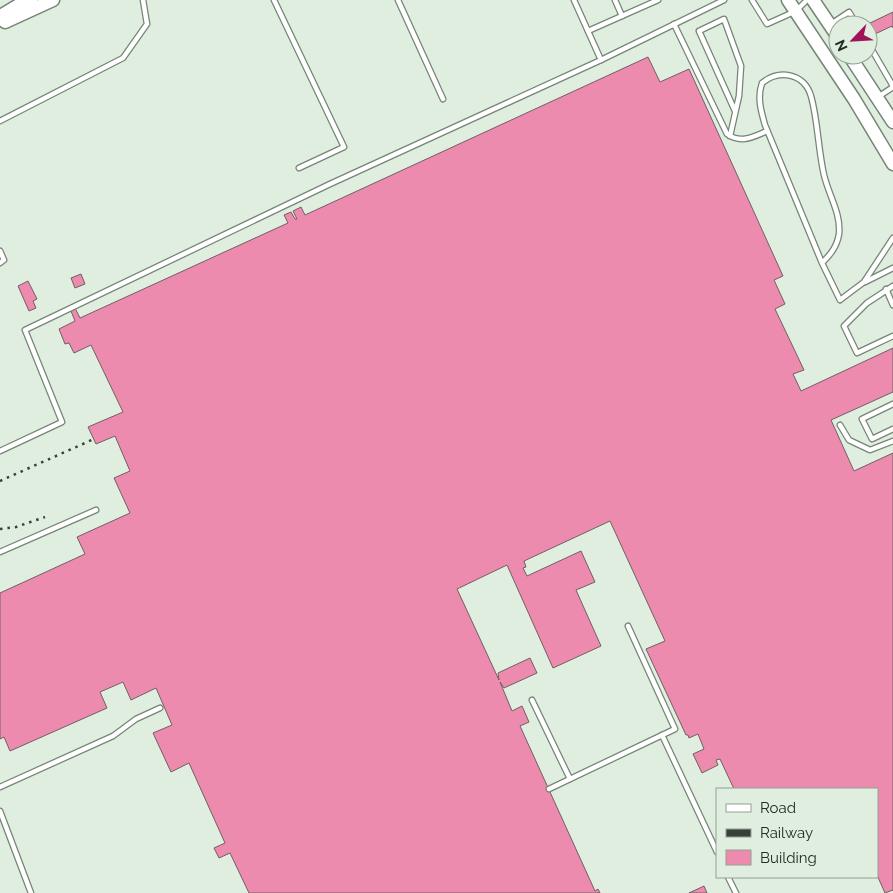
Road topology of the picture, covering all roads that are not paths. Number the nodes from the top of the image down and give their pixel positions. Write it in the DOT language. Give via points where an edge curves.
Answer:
graph roads {
  1 [pos="30,0"];
  2 [pos="53,0"];
  3 [pos="143,0"];
  4 [pos="274,0"];
  5 [pos="398,0"];
  6 [pos="574,0"];
  7 [pos="615,0"];
  8 [pos="658,0"];
  9 [pos="724,0"];
  10 [pos="752,0"];
  11 [pos="807,0"];
  12 [pos="814,0"];
  13 [pos="792,5"];
  14 [pos="622,16"];
  15 [pos="0,18"];
  16 [pos="828,22"];
  17 [pos="0,24"];
  18 [pos="674,24"];
  19 [pos="588,32"];
  20 [pos="601,60"];
  21 [pos="878,61"];
  22 [pos="856,65"];
  23 [pos="893,87"];
  24 [pos="877,97"];
  25 [pos="443,99"];
  26 [pos="735,111"];
  27 [pos="0,121"];
  28 [pos="893,122"];
  29 [pos="767,131"];
  30 [pos="730,136"];
  31 [pos="893,164"];
  32 [pos="298,168"];
  33 [pos="893,238"];
  34 [pos="0,251"];
  35 [pos="0,263"];
  36 [pos="822,263"];
  37 [pos="893,268"];
  38 [pos="864,282"];
  39 [pos="893,286"];
  40 [pos="886,289"];
  41 [pos="893,305"];
  42 [pos="893,336"];
  43 [pos="893,404"];
  44 [pos="840,425"];
  45 [pos="893,429"];
  46 [pos="893,441"];
  47 [pos="0,451"];
  48 [pos="96,510"];
  49 [pos="0,552"];
  50 [pos="628,626"];
  51 [pos="532,700"];
  52 [pos="160,708"];
  53 [pos="662,735"];
  54 [pos="570,779"];
  55 [pos="0,788"];
  56 [pos="549,789"];
  57 [pos="0,811"];
  58 [pos="716,850"];
  59 [pos="728,878"];
  60 [pos="31,893"];
  61 [pos="736,893"];
  1 -- 15 [label="highway"];
  2 -- 17 [label="main road"];
  3 -- 27 [label="lane" via="147,24 123,58"];
  4 -- 32 [label="lane" via="344,147"];
  5 -- 25 [label="lane"];
  6 -- 19 [label="lane"];
  7 -- 14 [label="lane"];
  8 -- 14 [label="lane"];
  9 -- 18 [label="lane"];
  10 -- 13 [label="lane" via="767,24"];
  11 -- 13 [label="lane"];
  12 -- 16 [label="main road"];
  13 -- 31 [label="main road"];
  14 -- 19 [label="lane"];
  18 -- 20 [label="lane"];
  18 -- 30 [label="lane"];
  19 -- 20 [label="lane"];
  20 -- 47 [label="lane" via="330,184 25,330 62,422"];
  21 -- 23 [label="lane"];
  22 -- 24 [label="main road"];
  23 -- 24 [label="lane"];
  24 -- 28 [label="main road"];
  26 -- 26 [label="lane" via="741,66 724,19 700,31"];
  26 -- 30 [label="lane"];
  29 -- 30 [label="lane" via="743,140"];
  29 -- 36 [label="lane"];
  29 -- 36 [label="lane" via="759,102 762,83 779,75 794,76 811,96 824,177 839,217 833,252"];
  33 -- 38 [label="lane"];
  34 -- 35 [label="lane" via="4,260"];
  36 -- 38 [label="lane" via="840,300"];
  37 -- 38 [label="lane"];
  39 -- 40 [label="lane"];
  40 -- 41 [label="lane"];
  40 -- 42 [label="lane" via="867,302 844,326 857,353"];
  43 -- 45 [label="lane" via="862,419 872,439"];
  44 -- 46 [label="lane" via="849,440 870,450"];
  48 -- 49 [label="lane"];
  50 -- 53 [label="lane" via="675,729"];
  51 -- 54 [label="lane"];
  52 -- 55 [label="lane" via="136,719 113,736"];
  53 -- 54 [label="lane"];
  53 -- 58 [label="lane"];
  54 -- 56 [label="lane"];
  57 -- 60 [label="lane"];
  59 -- 61 [label="lane"];
}
